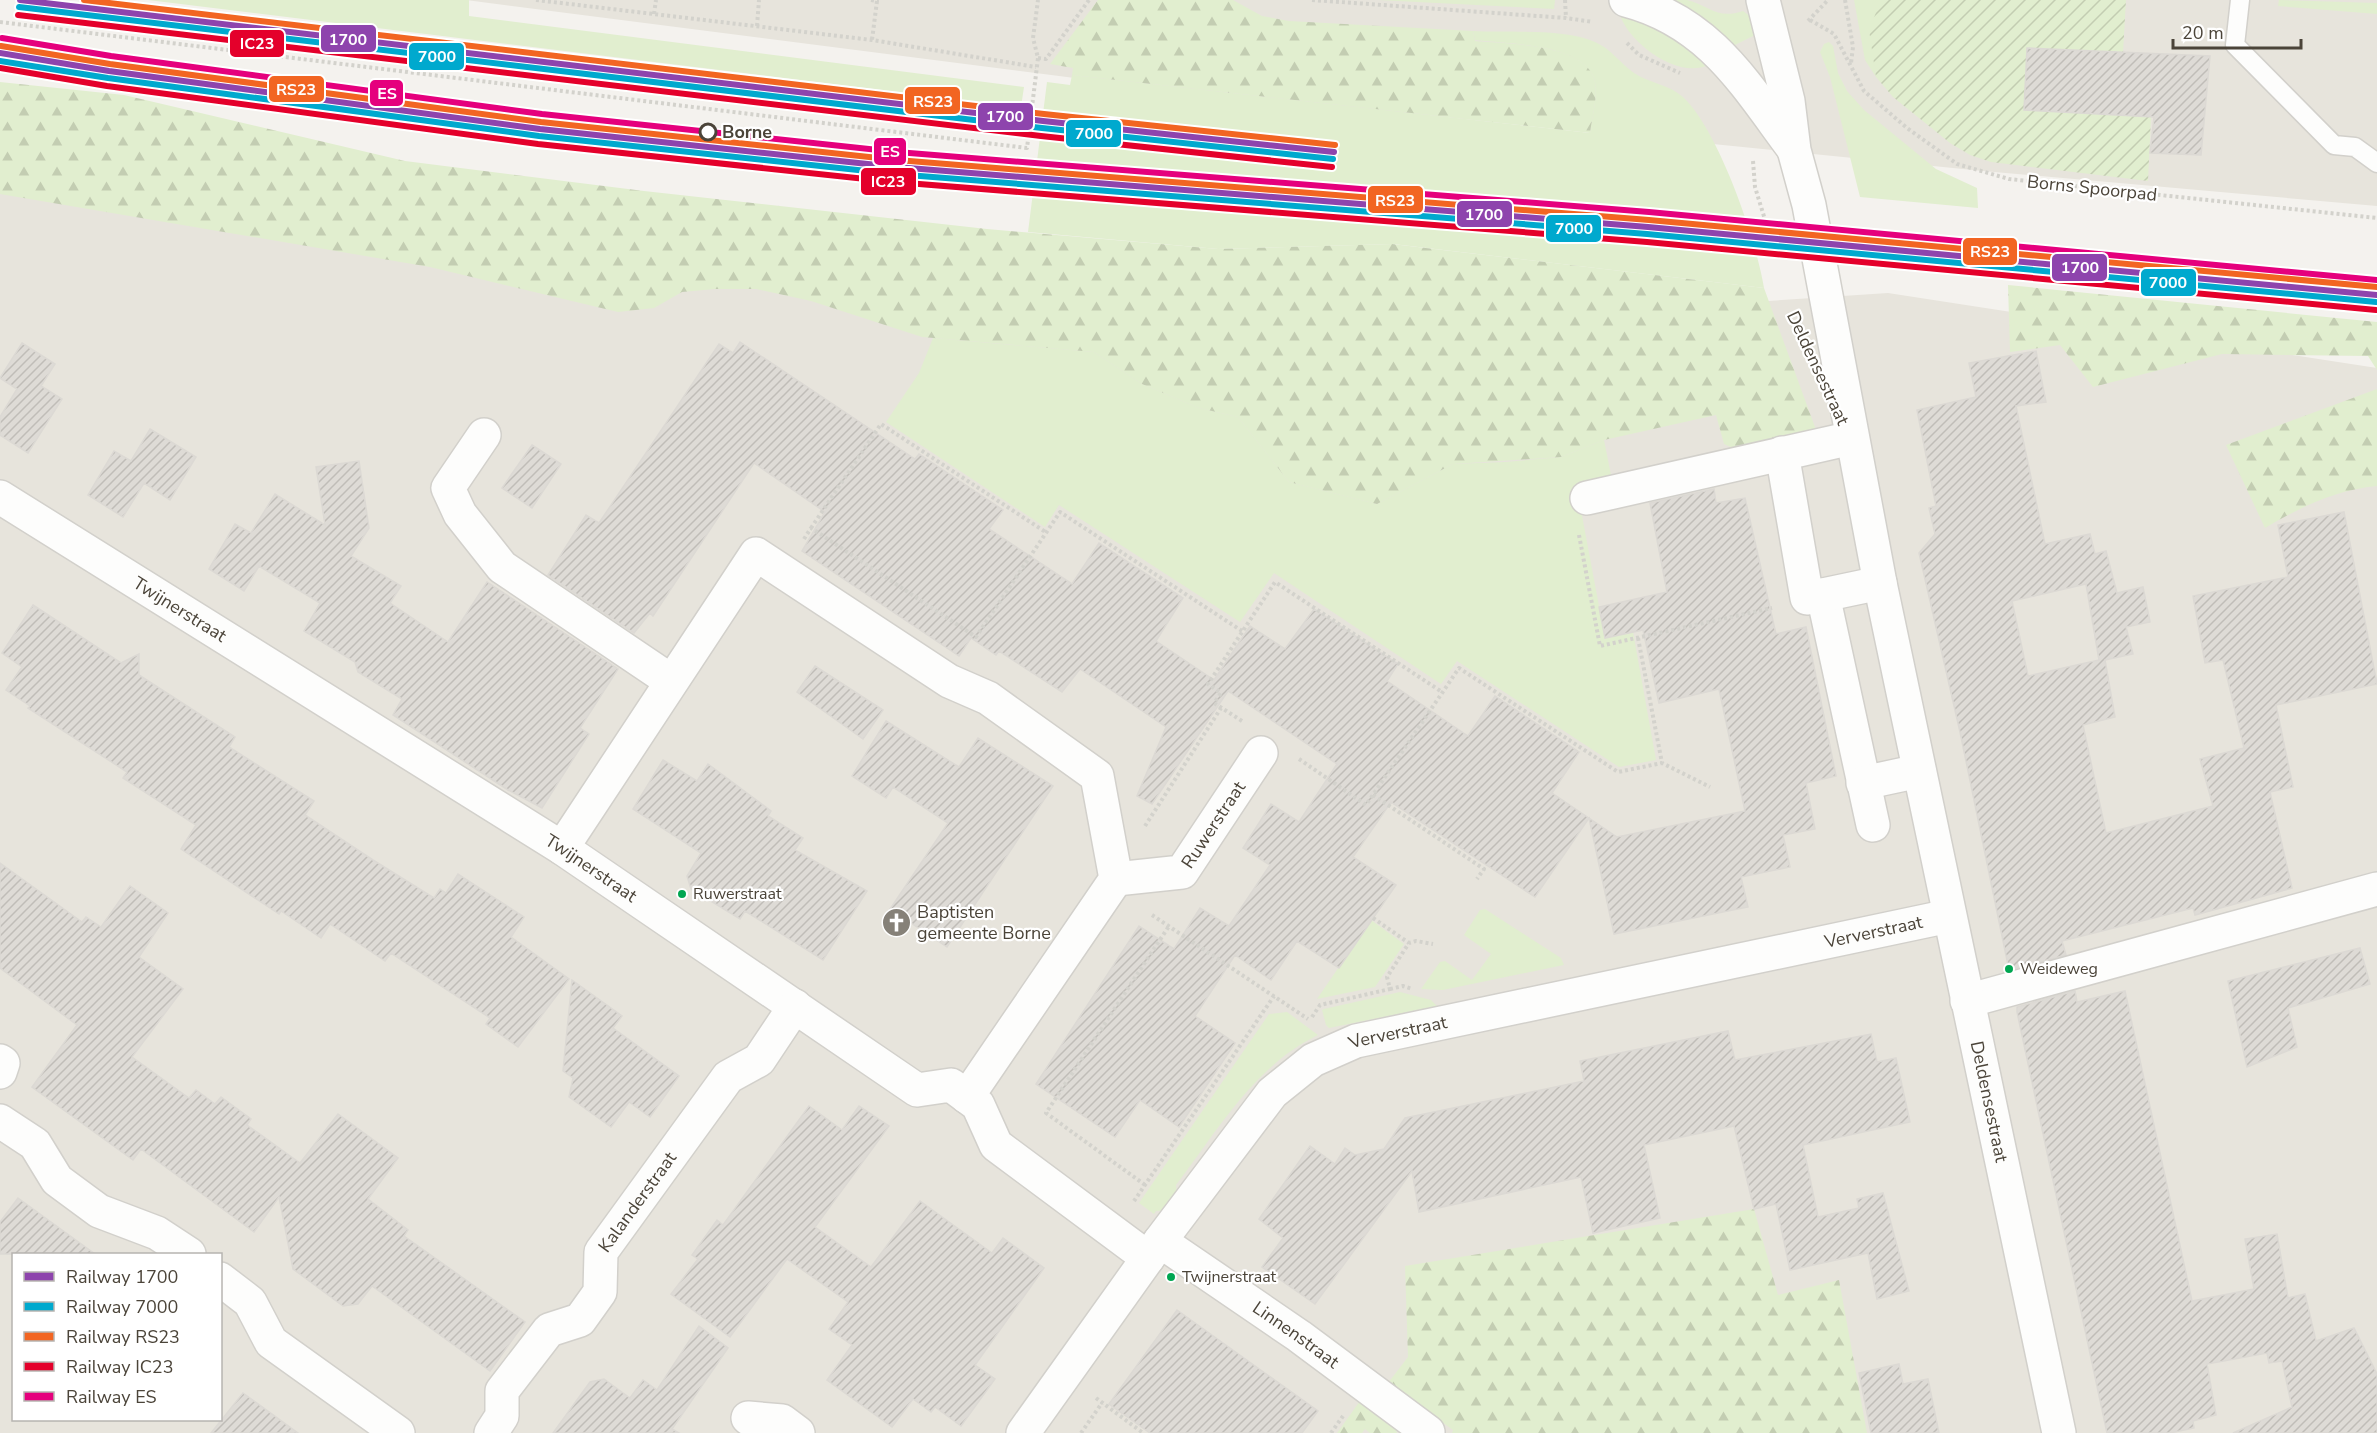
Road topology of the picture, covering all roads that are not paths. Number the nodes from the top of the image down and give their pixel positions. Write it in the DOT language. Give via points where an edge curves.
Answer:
graph roads {
  1 [pos="1626,0"];
  2 [pos="1763,0"];
  3 [pos="2240,0"];
  4 [pos="1794,150"];
  5 [pos="2377,163"];
  6 [pos="484,435"];
  7 [pos="1852,438"];
  8 [pos="1782,453"];
  9 [pos="0,497"];
  10 [pos="1587,498"];
  11 [pos="1880,583"];
  12 [pos="1815,596"];
  13 [pos="671,681"];
  14 [pos="1265,747"];
  15 [pos="1919,771"];
  16 [pos="1863,783"];
  17 [pos="1873,825"];
  18 [pos="562,848"];
  19 [pos="1127,879"];
  20 [pos="2377,889"];
  21 [pos="1949,916"];
  22 [pos="1966,1001"];
  23 [pos="795,1006"];
  24 [pos="0,1061"];
  25 [pos="0,1072"];
  26 [pos="967,1097"];
  27 [pos="0,1121"];
  28 [pos="1154,1250"];
  29 [pos="187,1253"];
  30 [pos="222,1281"];
  31 [pos="748,1418"];
  32 [pos="378,1427"];
  33 [pos="1428,1432"];
  34 [pos="491,1433"];
  35 [pos="798,1433"];
  36 [pos="1023,1433"];
  37 [pos="2059,1433"];
  1 -- 4 [label="street, Deldensestraat" via="1645,5 1697,34 1728,60"];
  2 -- 4 [label="street, Deldensestraat" via="1788,101"];
  3 -- 5 [label="lane" via="2235,45 2334,145 2355,147"];
  4 -- 7 [label="street, Deldensestraat" via="1809,205"];
  6 -- 13 [label="street" via="448,488 460,514 502,567"];
  7 -- 8 [label="street, Deldensestraat"];
  7 -- 11 [label="street, Deldensestraat"];
  8 -- 10 [label="street, Deldensestraat"];
  8 -- 12 [label="street"];
  9 -- 18 [label="street, Twijnerstraat"];
  11 -- 12 [label="street"];
  11 -- 15 [label="street, Deldensestraat"];
  12 -- 16 [label="street"];
  13 -- 18 [label="street"];
  13 -- 19 [label="street" via="756,554 948,681 988,698 1097,776 1110,847"];
  14 -- 19 [label="street, Ruwerstraat" via="1182,872"];
  15 -- 16 [label="street"];
  15 -- 21 [label="street, Deldensestraat"];
  16 -- 17 [label="street"];
  18 -- 23 [label="street, Twijnerstraat"];
  19 -- 26 [label="street"];
  20 -- 22 [label="street"];
  21 -- 22 [label="street, Deldensestraat"];
  21 -- 28 [label="street, Ververstraat" via="1356,1041 1313,1060 1272,1093"];
  22 -- 37 [label="street, Deldensestraat"];
  23 -- 26 [label="street, Twijnerstraat" via="917,1090 951,1085"];
  23 -- 34 [label="street, Kalanderstraat" via="759,1060 728,1077 601,1252 600,1292 580,1320 549,1330 502,1391 502,1416"];
  24 -- 25 [label="street"];
  26 -- 28 [label="street" via="978,1105 996,1145 1112,1231"];
  27 -- 29 [label="street" via="35,1144 57,1180 99,1211 157,1233"];
  28 -- 33 [label="street, Linnenstraat" via="1299,1336"];
  28 -- 36 [label="street, Ververstraat"];
  30 -- 32 [label="street" via="250,1302 270,1342"];
  31 -- 35 [label="street" via="782,1421"];
}
